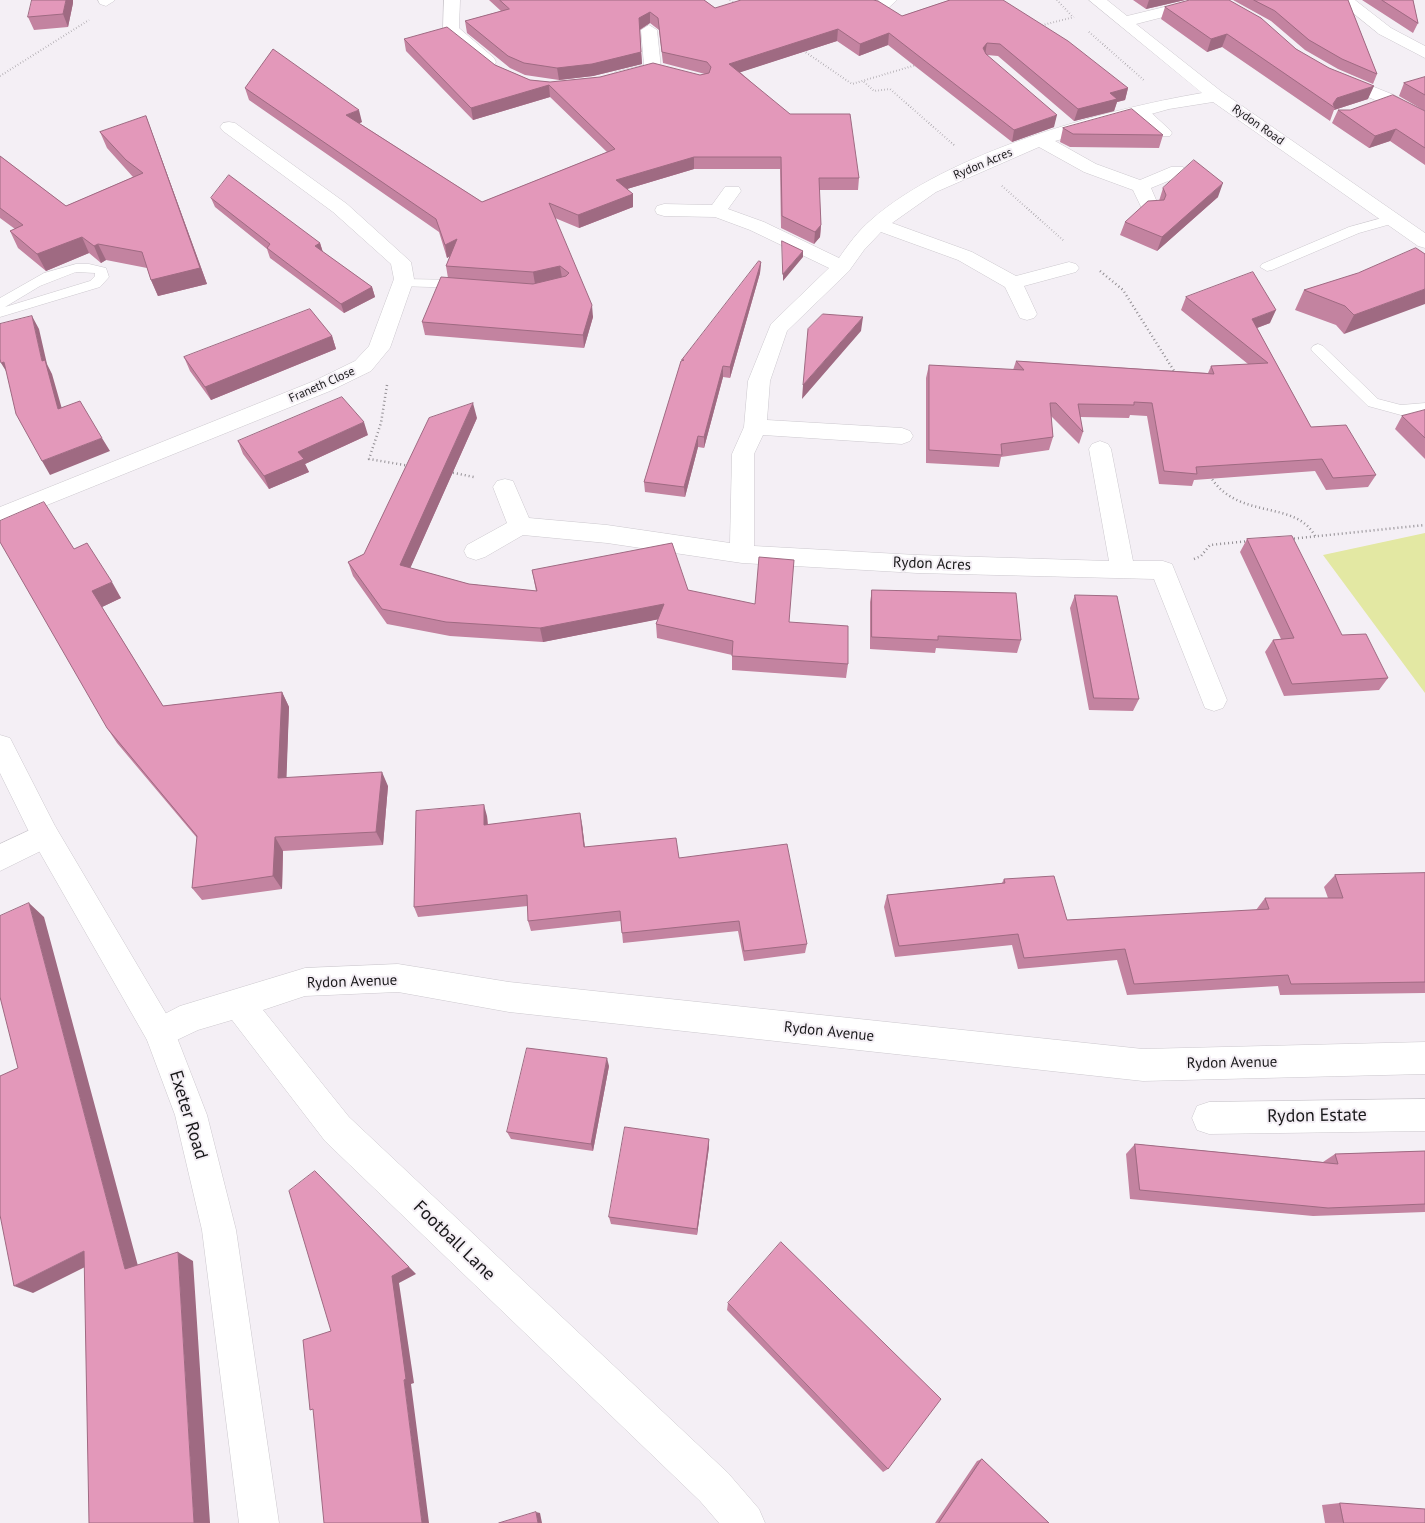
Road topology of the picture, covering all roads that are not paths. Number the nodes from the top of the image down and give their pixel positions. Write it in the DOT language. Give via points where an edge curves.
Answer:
graph roads {
  1 [pos="452,0"];
  2 [pos="1345,0"];
  3 [pos="1218,1"];
  4 [pos="1103,5"];
  5 [pos="1123,22"];
  6 [pos="648,30"];
  7 [pos="1420,56"];
  8 [pos="653,68"];
  9 [pos="1323,70"];
  10 [pos="501,71"];
  11 [pos="672,72"];
  12 [pos="605,80"];
  13 [pos="1216,96"];
  14 [pos="1388,100"];
  15 [pos="1363,108"];
  16 [pos="1142,111"];
  17 [pos="1425,120"];
  18 [pos="227,123"];
  19 [pos="1166,133"];
  20 [pos="1040,140"];
  21 [pos="1177,171"];
  22 [pos="1141,186"];
  23 [pos="732,192"];
  24 [pos="1151,208"];
  25 [pos="664,210"];
  26 [pos="717,211"];
  27 [pos="1393,219"];
  28 [pos="878,224"];
  29 [pos="1425,242"];
  30 [pos="842,267"];
  31 [pos="1267,267"];
  32 [pos="1069,268"];
  33 [pos="1013,283"];
  34 [pos="402,284"];
  35 [pos="475,284"];
  36 [pos="0,304"];
  37 [pos="0,313"];
  38 [pos="1027,314"];
  39 [pos="1318,349"];
  40 [pos="1425,408"];
  41 [pos="755,427"];
  42 [pos="902,436"];
  43 [pos="1100,449"];
  44 [pos="505,487"];
  45 [pos="0,516"];
  46 [pos="520,526"];
  47 [pos="476,551"];
  48 [pos="742,554"];
  49 [pos="1123,570"];
  50 [pos="1214,700"];
  51 [pos="0,746"];
  52 [pos="45,835"];
  53 [pos="0,858"];
  54 [pos="238,1003"];
  55 [pos="160,1033"];
  56 [pos="1425,1058"];
  57 [pos="1425,1115"];
  58 [pos="1209,1118"];
  59 [pos="258,1523"];
  60 [pos="745,1523"];
  1 -- 10 [label="street" via="452,29"];
  2 -- 7 [label="street"];
  3 -- 5 [label="street"];
  4 -- 5 [label="street, Rydon Road"];
  5 -- 13 [label="street, Rydon Road"];
  6 -- 8 [label="street"];
  8 -- 11 [label="street"];
  8 -- 12 [label="street"];
  9 -- 14 [label="street"];
  13 -- 16 [label="street, Rydon Acres"];
  13 -- 27 [label="street, Rydon Road"];
  14 -- 15 [label="street"];
  14 -- 17 [label="street"];
  16 -- 19 [label="lane"];
  16 -- 20 [label="street, Rydon Acres" via="1064,124"];
  18 -- 34 [label="street, Franeth Close" via="390,250 401,262"];
  20 -- 22 [label="street" via="1090,168"];
  20 -- 28 [label="street, Rydon Acres" via="978,164 929,188"];
  21 -- 22 [label="street"];
  22 -- 24 [label="street"];
  23 -- 26 [label="street"];
  25 -- 26 [label="street"];
  26 -- 30 [label="street" via="757,226"];
  27 -- 29 [label="street, Rydon Road"];
  27 -- 31 [label="lane" via="1354,230"];
  28 -- 30 [label="street, Rydon Acres"];
  28 -- 33 [label="street" via="965,256"];
  30 -- 41 [label="street, Rydon Acres" via="778,329 759,381"];
  32 -- 33 [label="street"];
  33 -- 38 [label="street"];
  34 -- 35 [label="lane"];
  34 -- 45 [label="street, Franeth Close" via="379,348 363,366 322,386"];
  36 -- 37 [label="lane" via="64,271 92,267 101,271 102,277 95,284"];
  39 -- 40 [label="lane" via="1373,403 1401,410"];
  41 -- 42 [label="street"];
  41 -- 48 [label="street, Rydon Acres" via="743,454"];
  43 -- 49 [label="street"];
  44 -- 46 [label="street"];
  46 -- 47 [label="street"];
  46 -- 48 [label="street, Rydon Acres" via="608,534"];
  48 -- 49 [label="street, Rydon Acres" via="917,564"];
  49 -- 50 [label="street, Rydon Acres" via="1163,570"];
  51 -- 52 [label="street, Exeter Road"];
  52 -- 53 [label="street"];
  52 -- 55 [label="street, Exeter Road"];
  54 -- 55 [label="street" via="191,1017"];
  54 -- 56 [label="street, Rydon Avenue" via="305,982 398,978 509,998 1143,1065"];
  54 -- 60 [label="street, Football Lane" via="337,1128 714,1487"];
  55 -- 59 [label="street, Exeter Road" via="191,1115 219,1230"];
  57 -- 58 [label="street, Rydon Estate"];
}
